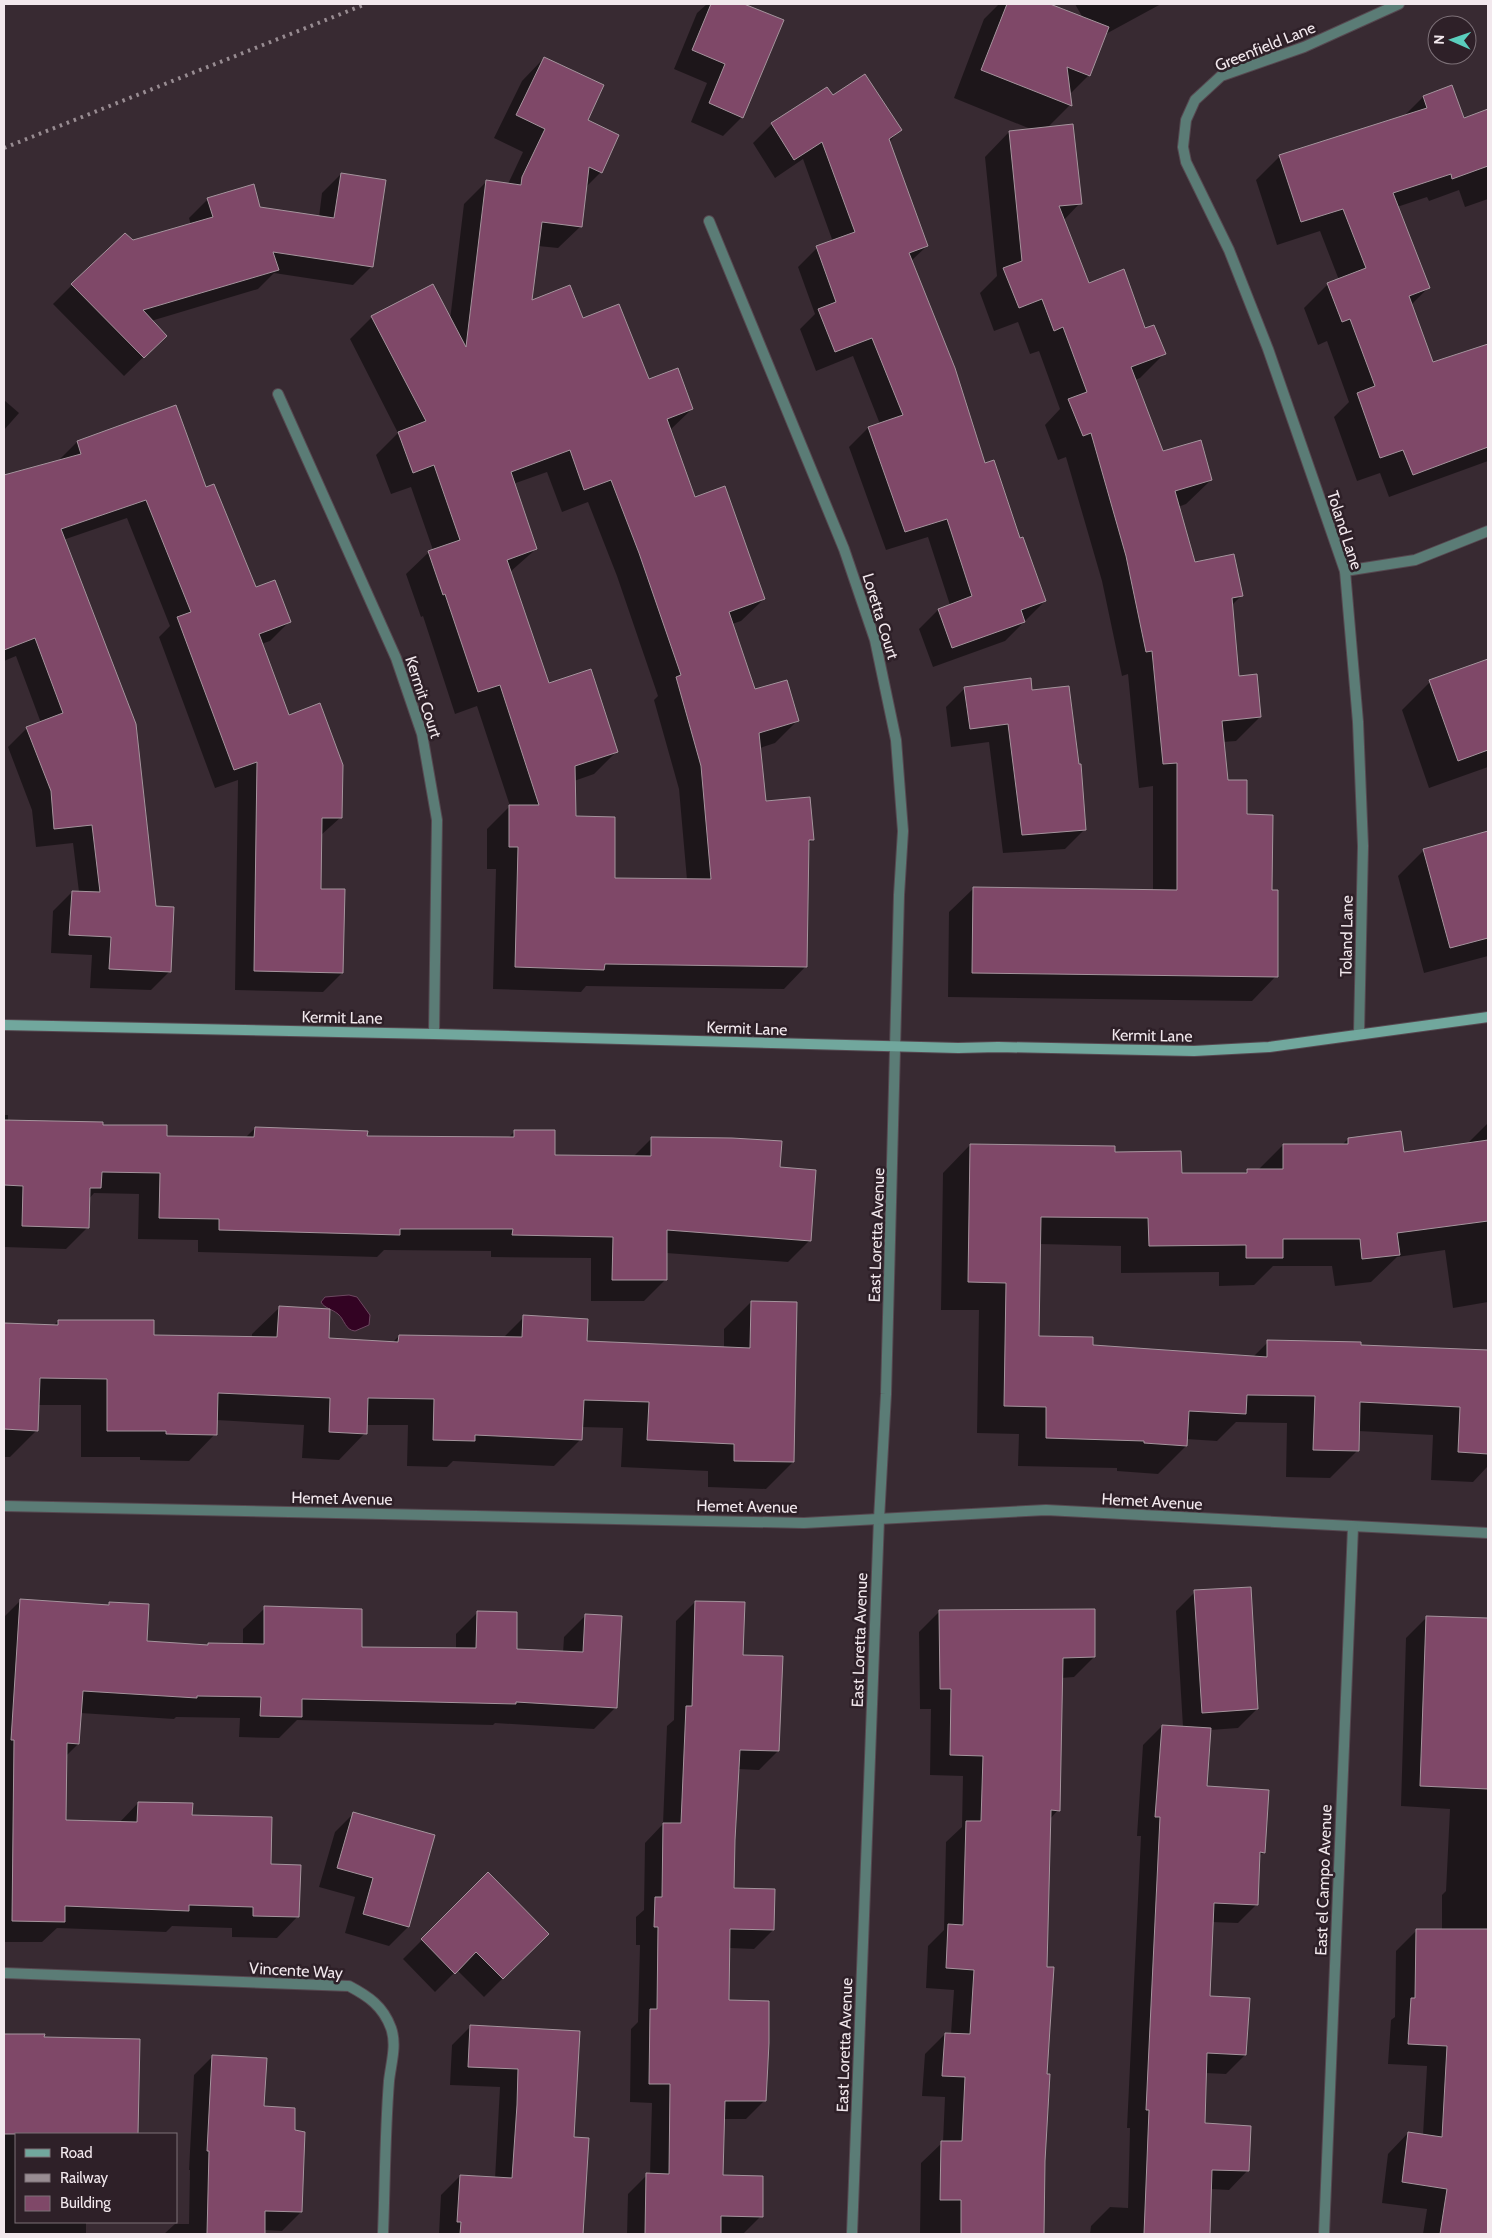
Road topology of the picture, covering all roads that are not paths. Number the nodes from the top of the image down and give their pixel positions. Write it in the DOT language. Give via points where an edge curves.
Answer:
graph roads {
  1 [pos="1399,4"];
  2 [pos="1186,120"];
  3 [pos="709,221"];
  4 [pos="278,394"];
  5 [pos="1488,531"];
  6 [pos="1345,571"];
  7 [pos="1488,1017"];
  8 [pos="4,1025"];
  9 [pos="1359,1033"];
  10 [pos="434,1034"];
  11 [pos="896,1047"];
  12 [pos="4,1506"];
  13 [pos="879,1519"];
  14 [pos="1353,1527"];
  15 [pos="1488,1533"];
  16 [pos="4,1973"];
  17 [pos="383,2234"];
  18 [pos="852,2234"];
  19 [pos="1324,2234"];
  1 -- 2 [label="street, Greenfield Lane" via="1304,47 1221,76 1195,100"];
  2 -- 6 [label="street, Toland Lane" via="1183,147 1186,162 1229,250 1268,349"];
  3 -- 11 [label="street, Loretta Court" via="844,548 875,640 896,740 903,831"];
  4 -- 10 [label="street, Kermit Court" via="396,658 422,734 436,820"];
  5 -- 6 [label="street" via="1416,560"];
  6 -- 9 [label="street, Toland Lane" via="1358,722 1363,846"];
  7 -- 9 [label="street, Kermit Lane"];
  8 -- 10 [label="street, Kermit Lane"];
  9 -- 11 [label="street, Kermit Lane" via="1269,1047 1194,1050"];
  10 -- 11 [label="street, Kermit Lane"];
  11 -- 13 [label="street, East Loretta Avenue"];
  12 -- 13 [label="street, Hemet Avenue" via="794,1522"];
  13 -- 14 [label="street, Hemet Avenue" via="1046,1510"];
  13 -- 18 [label="street, East Loretta Avenue"];
  14 -- 15 [label="street, Hemet Avenue"];
  14 -- 19 [label="street, East el Campo Avenue"];
  16 -- 17 [label="street, Vincente Way" via="349,1986 370,1997 383,2011 394,2042 389,2081"];
}
